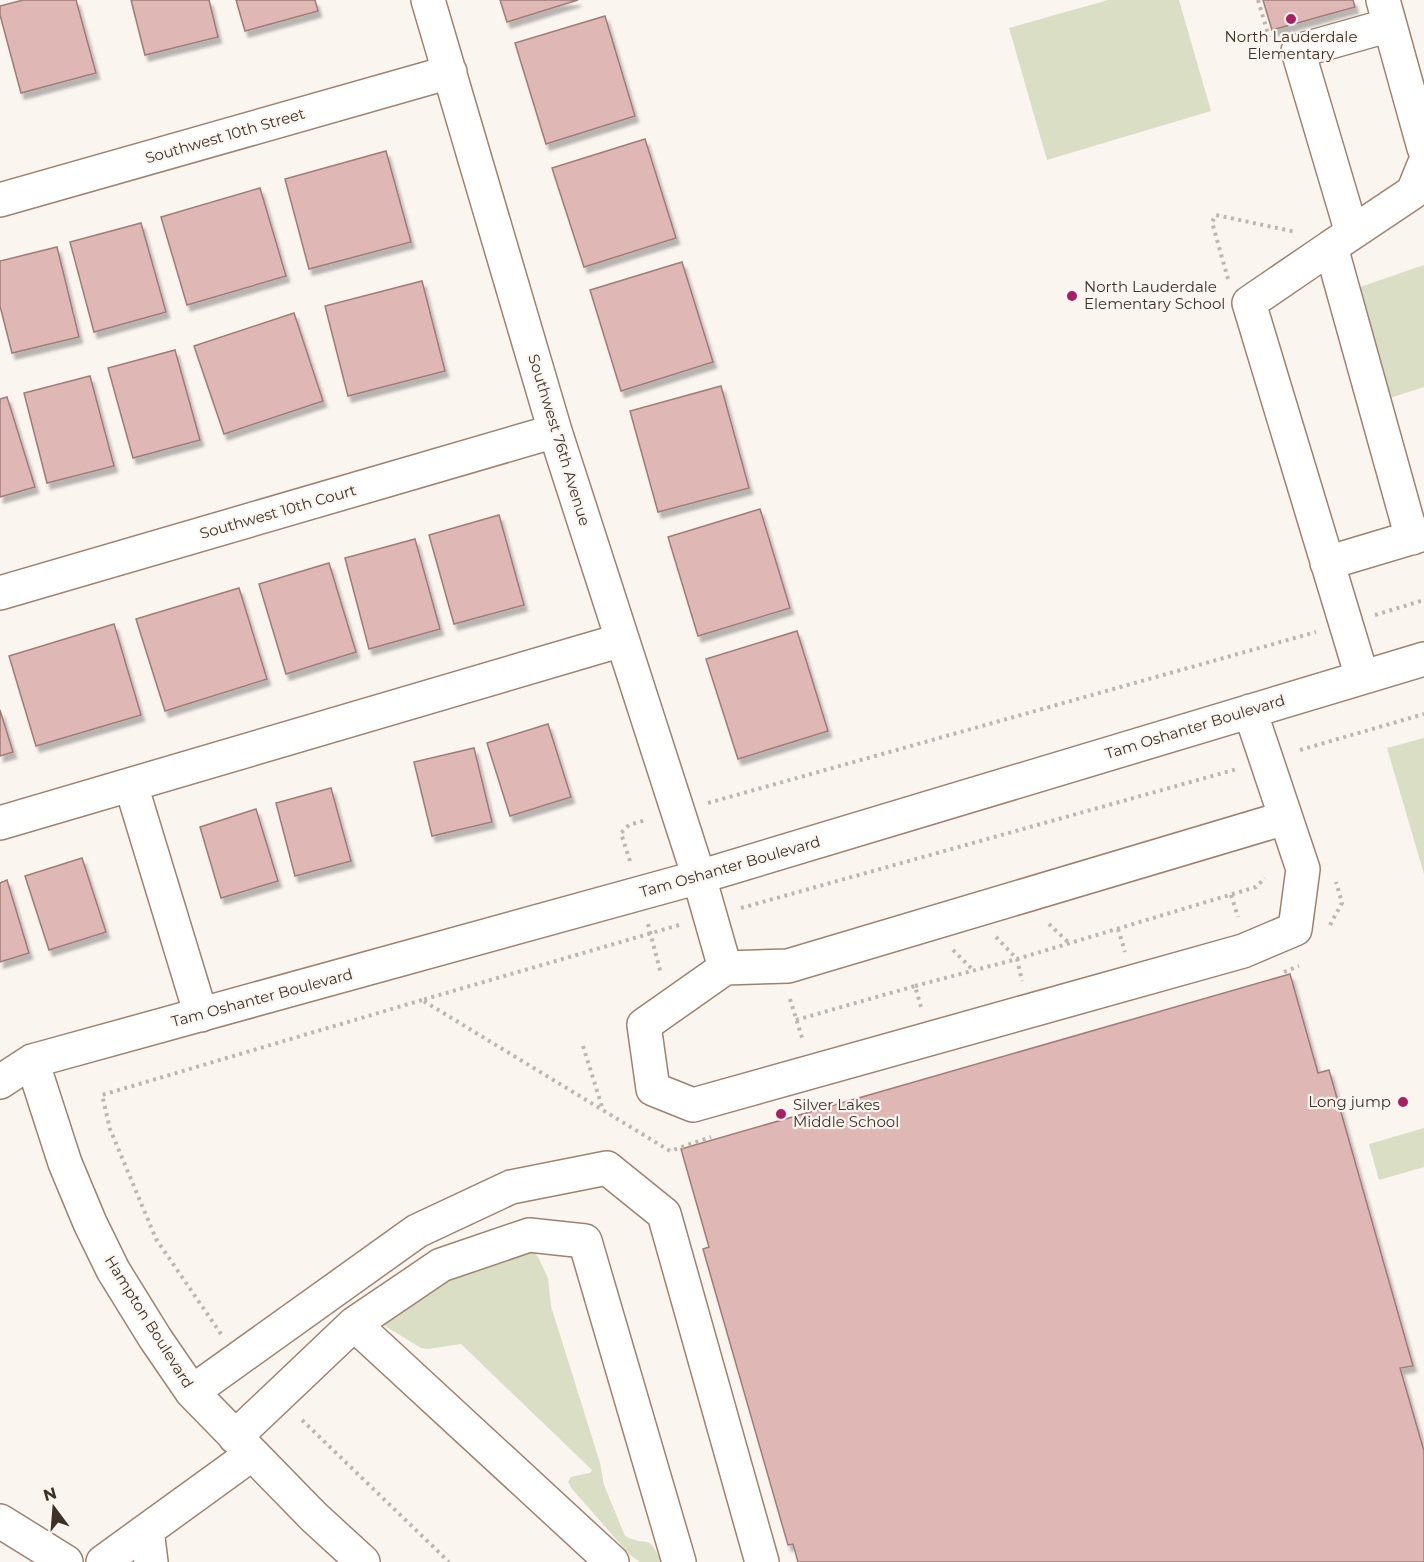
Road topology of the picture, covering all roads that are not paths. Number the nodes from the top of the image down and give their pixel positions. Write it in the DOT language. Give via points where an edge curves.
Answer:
graph roads {
  1 [pos="428,0"];
  2 [pos="1386,13"];
  3 [pos="450,72"];
  4 [pos="1424,148"];
  5 [pos="1424,165"];
  6 [pos="0,200"];
  7 [pos="1342,240"];
  8 [pos="555,431"];
  9 [pos="1418,536"];
  10 [pos="1327,563"];
  11 [pos="0,593"];
  12 [pos="622,640"];
  13 [pos="1424,659"];
  14 [pos="1362,677"];
  15 [pos="1250,711"];
  16 [pos="131,784"];
  17 [pos="1285,818"];
  18 [pos="0,823"];
  19 [pos="699,877"];
  20 [pos="725,968"];
  21 [pos="201,1015"];
  22 [pos="16,1061"];
  23 [pos="0,1082"];
  24 [pos="354,1324"];
  25 [pos="192,1392"];
  26 [pos="243,1445"];
  27 [pos="0,1521"];
  28 [pos="149,1546"];
  29 [pos="66,1562"];
  30 [pos="103,1562"];
  31 [pos="363,1562"];
  32 [pos="612,1562"];
  33 [pos="679,1562"];
  34 [pos="762,1562"];
  1 -- 3 [label="street, Southwest 76th Avenue"];
  2 -- 4 [label="street"];
  2 -- 7 [label="street" via="1298,51"];
  3 -- 6 [label="street, Southwest 10th Street"];
  3 -- 8 [label="street, Southwest 76th Avenue"];
  5 -- 7 [label="street" via="1413,192"];
  7 -- 9 [label="street"];
  7 -- 10 [label="street" via="1249,303"];
  8 -- 11 [label="street, Southwest 10th Court"];
  8 -- 12 [label="street, Southwest 76th Avenue"];
  9 -- 10 [label="street"];
  10 -- 14 [label="street"];
  12 -- 16 [label="street"];
  12 -- 19 [label="street, Southwest 76th Avenue"];
  13 -- 14 [label="street, Tam Oshanter Boulevard"];
  14 -- 15 [label="street, Tam Oshanter Boulevard"];
  15 -- 17 [label="street"];
  15 -- 19 [label="street, Tam Oshanter Boulevard"];
  16 -- 18 [label="street"];
  16 -- 21 [label="street"];
  17 -- 20 [label="street" via="788,966"];
  17 -- 20 [label="street" via="1303,869 1295,929 1243,951 693,1105 653,1089 644,1025"];
  19 -- 20 [label="street, Southwest 76th Avenue"];
  19 -- 21 [label="street, Tam Oshanter Boulevard"];
  21 -- 22 [label="street, Tam Oshanter Boulevard"];
  22 -- 23 [label="street, Tam Oshanter Boulevard"];
  22 -- 25 [label="street, Hampton Boulevard" via="113,1270"];
  24 -- 26 [label="street" via="278,1396"];
  24 -- 32 [label="street"];
  24 -- 33 [label="street" via="441,1265 529,1235 585,1241"];
  25 -- 26 [label="street, Hampton Boulevard"];
  25 -- 34 [label="street" via="417,1231 511,1187 607,1168 664,1214"];
  26 -- 28 [label="street"];
  26 -- 31 [label="street, Hampton Boulevard"];
  27 -- 29 [label="street"];
  28 -- 30 [label="street"];
}
